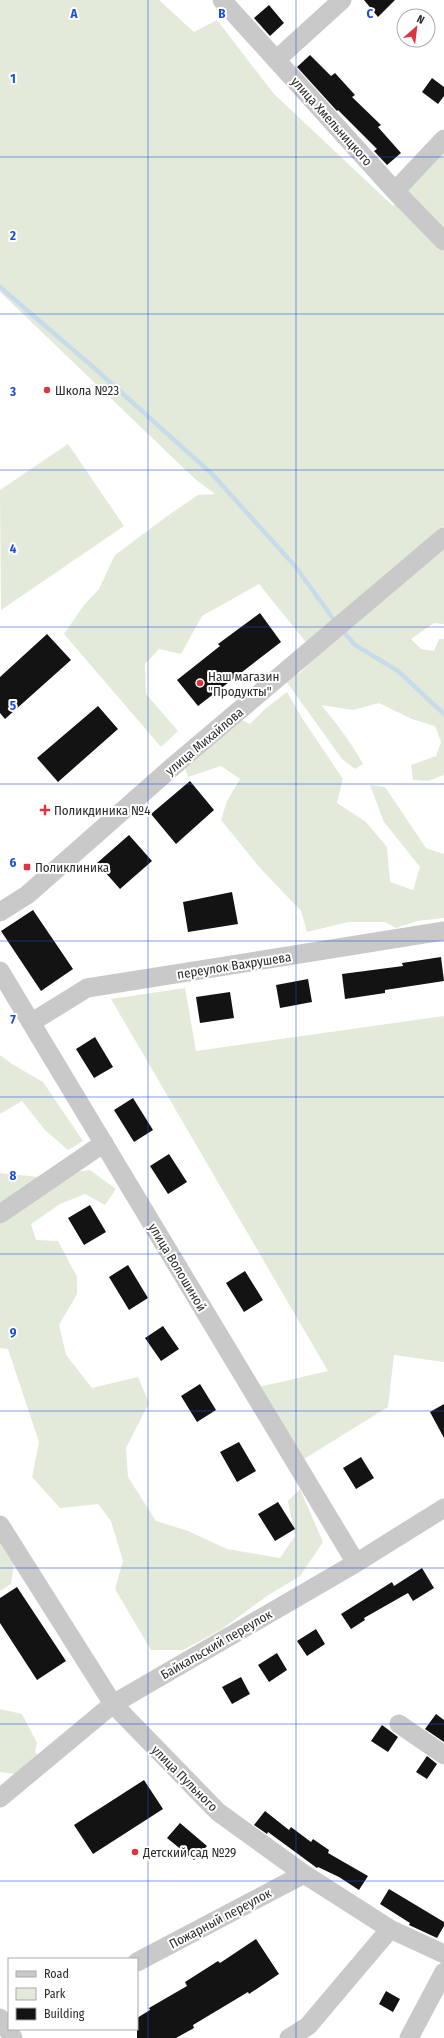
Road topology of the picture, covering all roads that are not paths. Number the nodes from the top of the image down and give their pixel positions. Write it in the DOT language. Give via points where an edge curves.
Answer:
graph roads {
  1 [pos="222,0"];
  2 [pos="342,0"];
  3 [pos="276,60"];
  4 [pos="444,139"];
  5 [pos="395,191"];
  6 [pos="444,241"];
  7 [pos="444,537"];
  8 [pos="0,912"];
  9 [pos="444,931"];
  10 [pos="0,971"];
  11 [pos="32,1022"];
  12 [pos="104,1143"];
  13 [pos="0,1214"];
  14 [pos="444,1508"];
  15 [pos="0,1525"];
  16 [pos="356,1563"];
  17 [pos="113,1704"];
  18 [pos="399,1724"];
  19 [pos="444,1755"];
  20 [pos="0,1798"];
  21 [pos="304,1874"];
  22 [pos="390,1929"];
  23 [pos="444,1954"];
  24 [pos="138,1961"];
  25 [pos="444,1972"];
  26 [pos="289,2038"];
  27 [pos="409,2038"];
  1 -- 3 [label="street, улица Хмельницкого"];
  2 -- 3 [label="street"];
  3 -- 5 [label="street, улица Хмельницкого"];
  4 -- 5 [label="street"];
  5 -- 6 [label="street, улица Хмельницкого"];
  7 -- 8 [label="street, улица Михайлова" via="170,769 27,895"];
  9 -- 11 [label="street, переулок Вахрушева" via="87,988"];
  10 -- 11 [label="street, улица Волошиной"];
  11 -- 12 [label="street, улица Волошиной"];
  12 -- 13 [label="street"];
  12 -- 16 [label="street, улица Волошиной"];
  14 -- 16 [label="street, Байкальский переулок"];
  15 -- 17 [label="street, улица Пульного"];
  16 -- 17 [label="street, Байкальский переулок"];
  17 -- 20 [label="street, Байкальский переулок"];
  17 -- 21 [label="street, улица Пульного" via="218,1812"];
  18 -- 19 [label="street"];
  21 -- 22 [label="street, улица Пульного"];
  21 -- 24 [label="street, Пожарный переулок"];
  22 -- 23 [label="street, улица Пульного"];
  22 -- 26 [label="street" via="308,2026"];
  25 -- 27 [label="street"];
}
